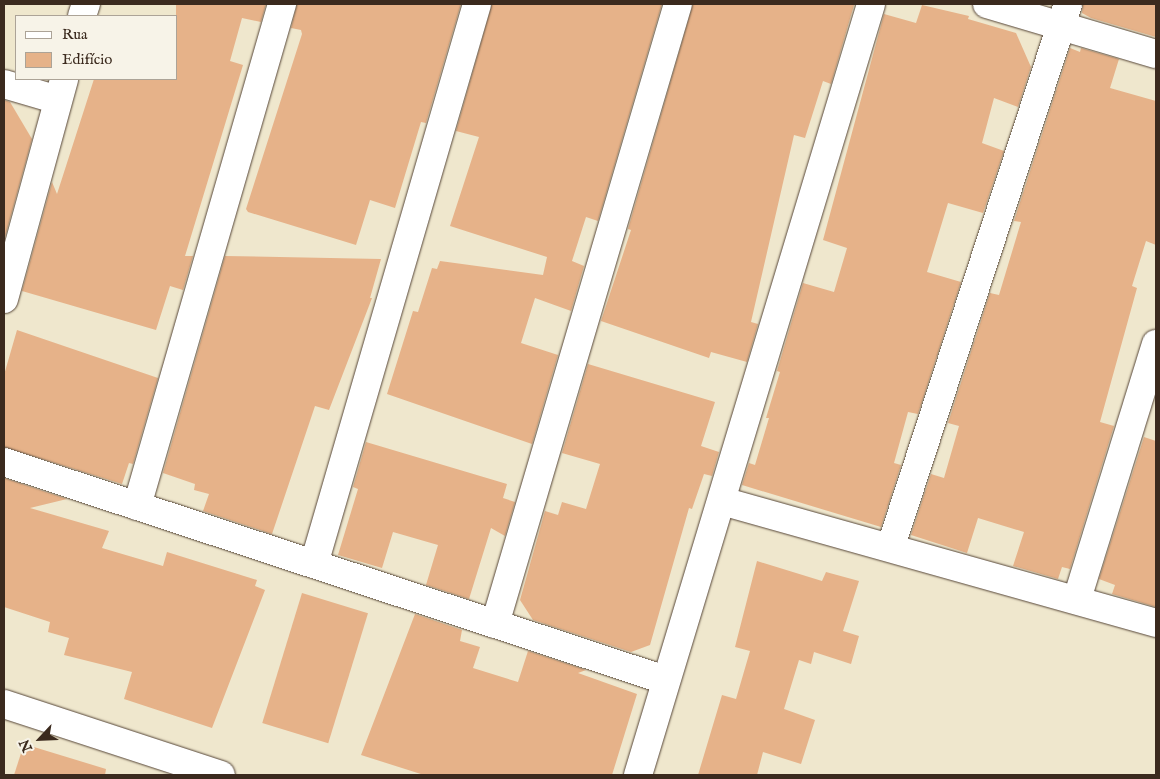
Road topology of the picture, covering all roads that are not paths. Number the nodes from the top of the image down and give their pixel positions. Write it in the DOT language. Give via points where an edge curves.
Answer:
graph roads {
  1 [pos="282,4"];
  2 [pos="477,4"];
  3 [pos="678,4"];
  4 [pos="871,4"];
  5 [pos="987,4"];
  6 [pos="1065,15"];
  7 [pos="1156,54"];
  8 [pos="4,84"];
  9 [pos="61,89"];
  10 [pos="5,291"];
  11 [pos="1156,344"];
  12 [pos="4,462"];
  13 [pos="722,501"];
  14 [pos="137,506"];
  15 [pos="891,546"];
  16 [pos="314,564"];
  17 [pos="1077,599"];
  18 [pos="1156,623"];
  19 [pos="495,624"];
  20 [pos="665,680"];
  21 [pos="4,704"];
  22 [pos="221,775"];
  23 [pos="638,775"];
  1 -- 14 [label="street"];
  2 -- 16 [label="street"];
  3 -- 19 [label="street"];
  4 -- 13 [label="street"];
  5 -- 6 [label="street"];
  6 -- 7 [label="street"];
  6 -- 15 [label="street"];
  8 -- 9 [label="street"];
  9 -- 10 [label="street"];
  11 -- 17 [label="street"];
  12 -- 14 [label="street"];
  13 -- 15 [label="street"];
  13 -- 20 [label="street"];
  14 -- 16 [label="street"];
  15 -- 17 [label="street"];
  16 -- 19 [label="street"];
  17 -- 18 [label="street"];
  19 -- 20 [label="street"];
  20 -- 23 [label="street"];
  21 -- 22 [label="street"];
}
